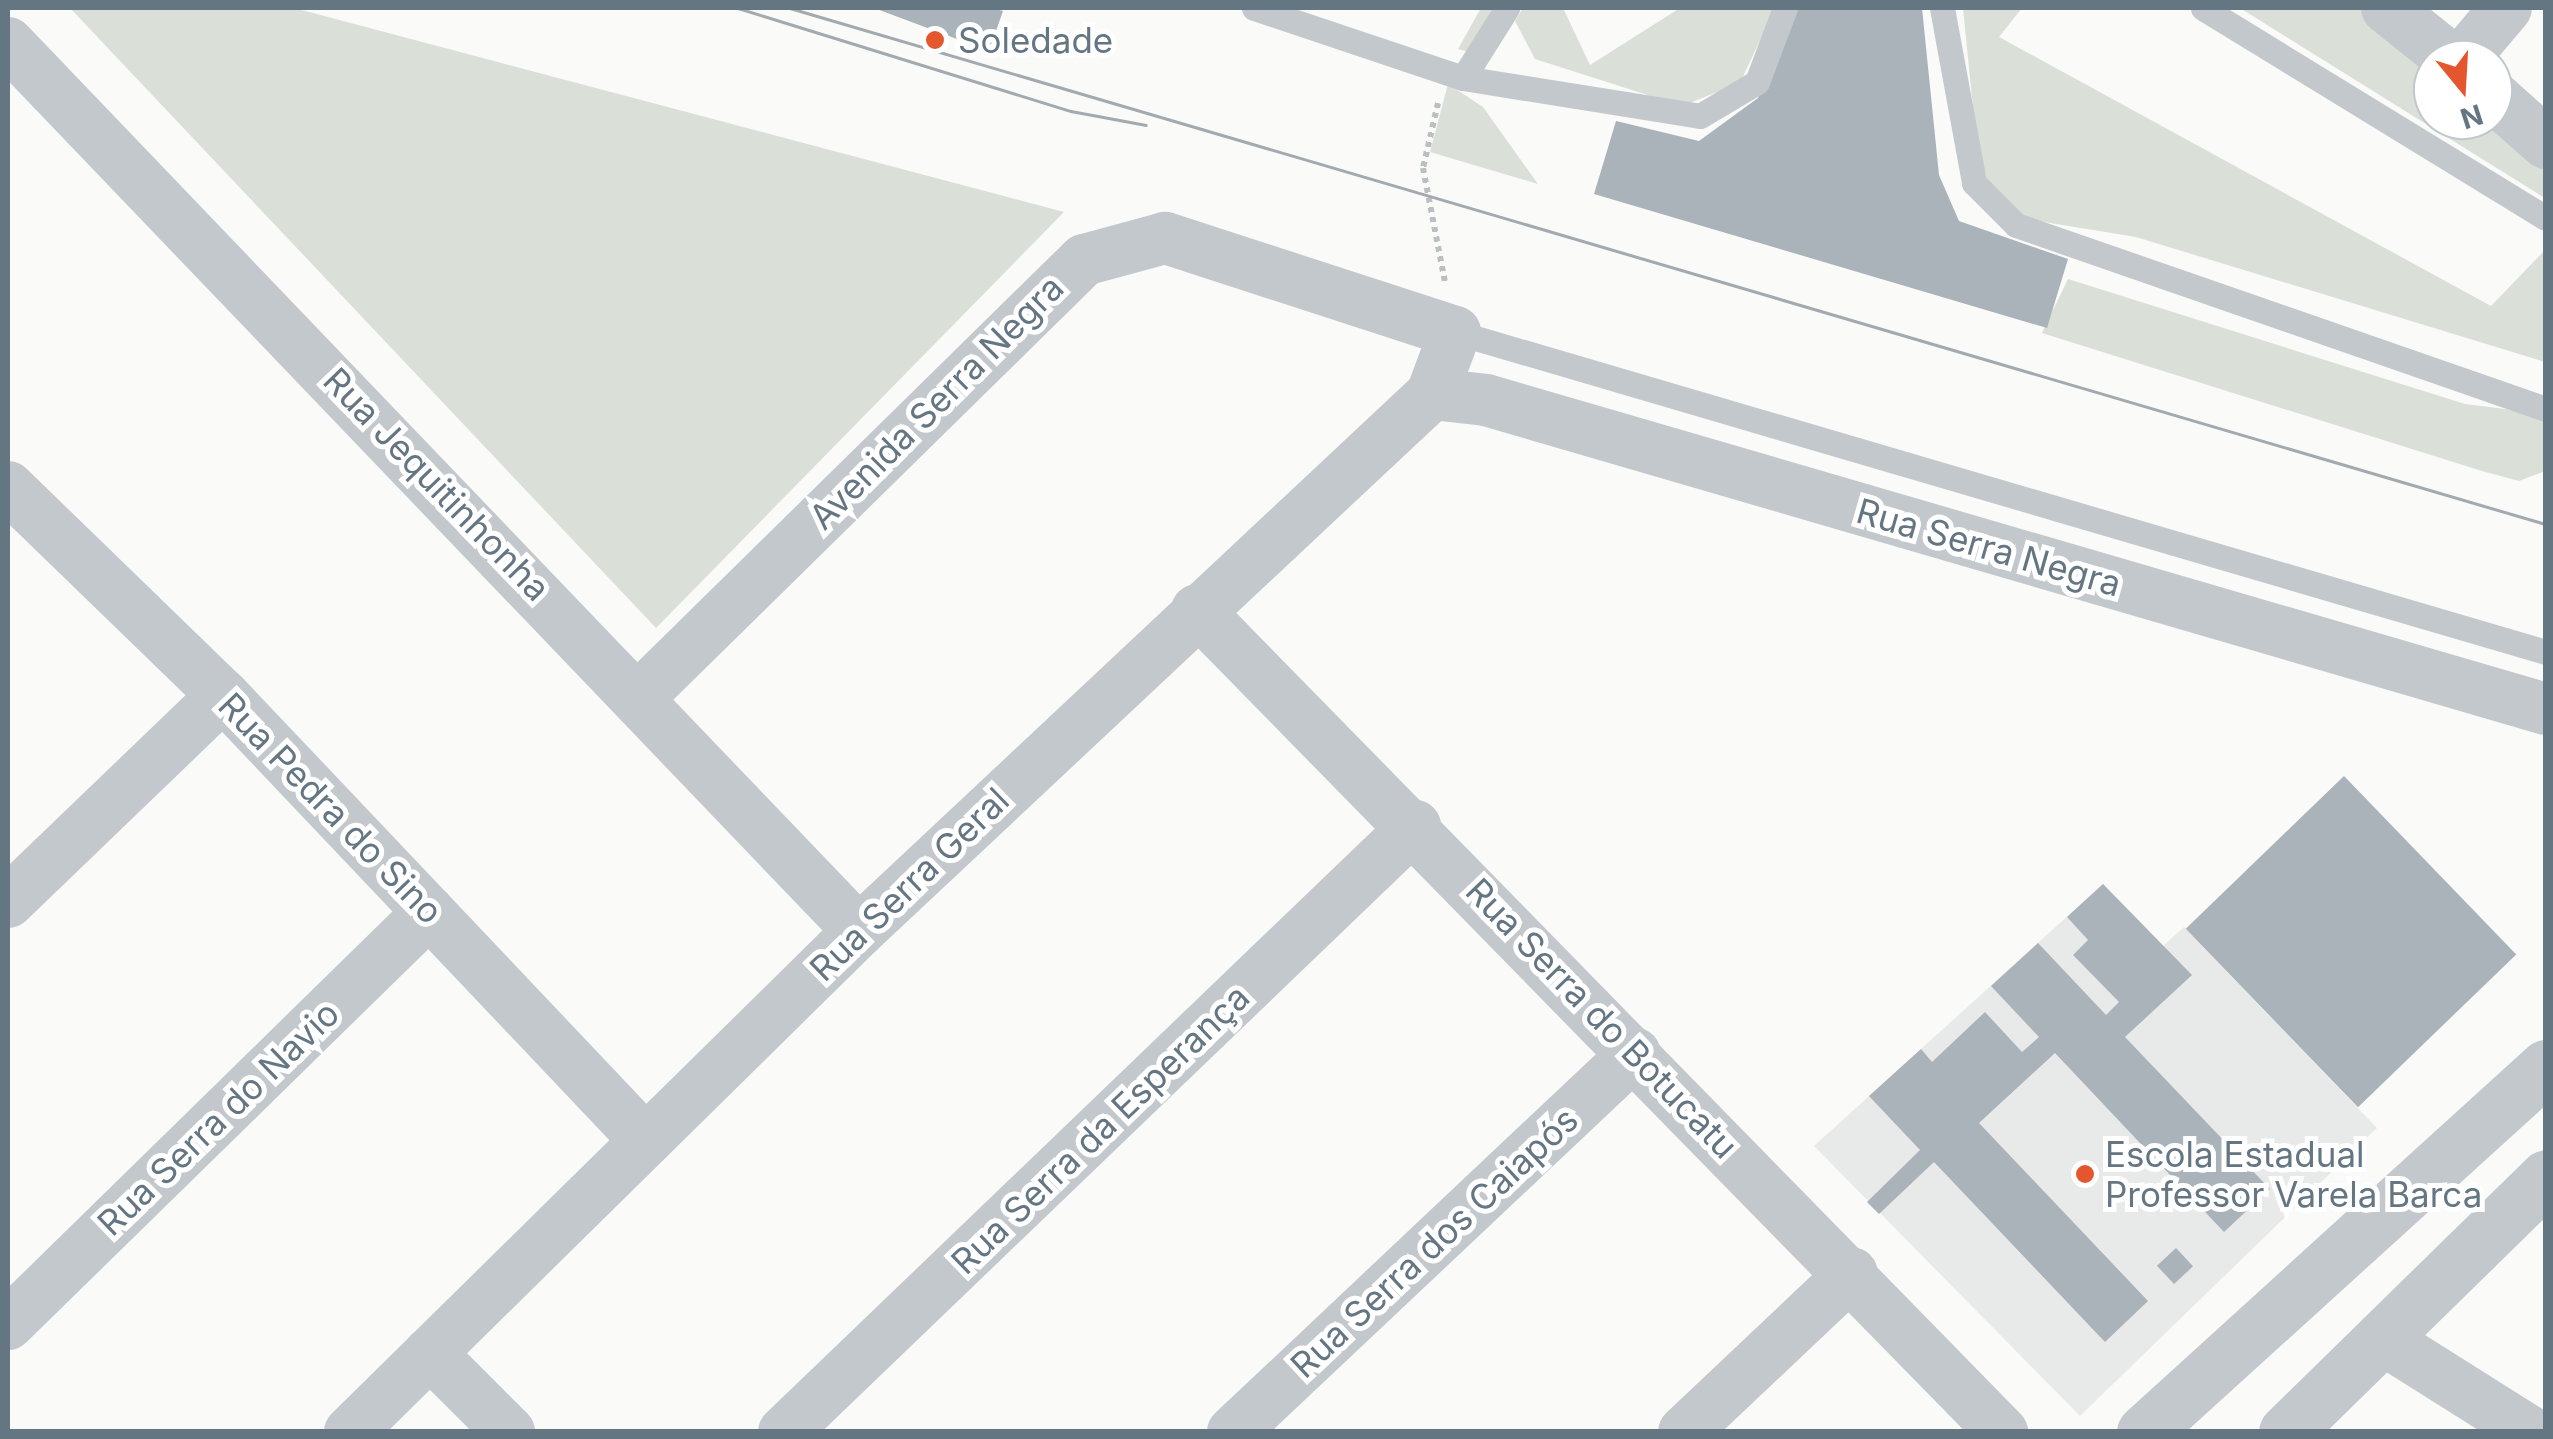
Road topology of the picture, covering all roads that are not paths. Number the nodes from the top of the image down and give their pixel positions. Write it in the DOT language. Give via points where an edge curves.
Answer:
graph roads {
  1 [pos="28,8"];
  2 [pos="1254,8"];
  3 [pos="1506,8"];
  4 [pos="1786,8"];
  5 [pos="1942,8"];
  6 [pos="2204,8"];
  7 [pos="2387,8"];
  8 [pos="2506,8"];
  9 [pos="2427,40"];
  10 [pos="2479,40"];
  11 [pos="8,42"];
  12 [pos="1454,75"];
  13 [pos="2513,114"];
  14 [pos="2546,143"];
  15 [pos="2546,218"];
  16 [pos="1455,332"];
  17 [pos="1432,394"];
  18 [pos="2546,409"];
  19 [pos="8,487"];
  20 [pos="1197,610"];
  21 [pos="2546,652"];
  22 [pos="642,694"];
  23 [pos="223,695"];
  24 [pos="2546,709"];
  25 [pos="1415,826"];
  26 [pos="8,902"];
  27 [pos="429,912"];
  28 [pos="859,931"];
  29 [pos="1635,1053"];
  30 [pos="2546,1067"];
  31 [pos="644,1139"];
  32 [pos="2546,1178"];
  33 [pos="1852,1274"];
  34 [pos="8,1324"];
  35 [pos="2381,1338"];
  36 [pos="430,1352"];
  37 [pos="350,1432"];
  38 [pos="509,1432"];
  39 [pos="784,1432"];
  40 [pos="1232,1432"];
  41 [pos="1684,1432"];
  42 [pos="2002,1432"];
  43 [pos="2144,1432"];
  44 [pos="2286,1432"];
  45 [pos="2530,1432"];
  1 -- 11 [label="street, Rua Jequitinhonha"];
  2 -- 12 [label="lane"];
  3 -- 12 [label="lane"];
  4 -- 12 [label="lane" via="1756,82 1700,116"];
  5 -- 18 [label="lane" via="1974,183 2016,225"];
  6 -- 15 [label="lane"];
  7 -- 9 [label="street"];
  8 -- 10 [label="street"];
  11 -- 22 [label="street, Rua Jequitinhonha"];
  13 -- 14 [label="street"];
  16 -- 17 [label="street, Rua Serra Geral"];
  16 -- 21 [label="lane"];
  16 -- 22 [label="street, Avenida Serra Negra" via="1165,238 1084,260"];
  17 -- 20 [label="street, Rua Serra Geral"];
  17 -- 24 [label="street, Rua Serra Negra" via="1486,400"];
  19 -- 23 [label="street, Rua Pedra do Sino"];
  20 -- 25 [label="street, Rua Serra do Botucatu"];
  20 -- 28 [label="street, Rua Serra Geral"];
  22 -- 28 [label="street, Rua Jequitinhonha"];
  23 -- 26 [label="street"];
  23 -- 27 [label="street, Rua Pedra do Sino"];
  25 -- 29 [label="street, Rua Serra do Botucatu"];
  25 -- 39 [label="street, Rua Serra da Esperança"];
  27 -- 31 [label="street, Rua Pedra do Sino"];
  27 -- 34 [label="street, Rua Serra do Navio"];
  28 -- 31 [label="street, Rua Serra Geral"];
  29 -- 33 [label="street, Rua Serra do Botucatu"];
  29 -- 40 [label="street, Rua Serra dos Caiapós"];
  30 -- 43 [label="street"];
  31 -- 36 [label="street, Rua Serra Geral"];
  32 -- 35 [label="street"];
  33 -- 41 [label="street"];
  33 -- 42 [label="street, Rua Serra do Botucatu"];
  35 -- 44 [label="street"];
  35 -- 45 [label="street"];
  36 -- 37 [label="street, Rua Serra Geral"];
  36 -- 38 [label="street"];
}
